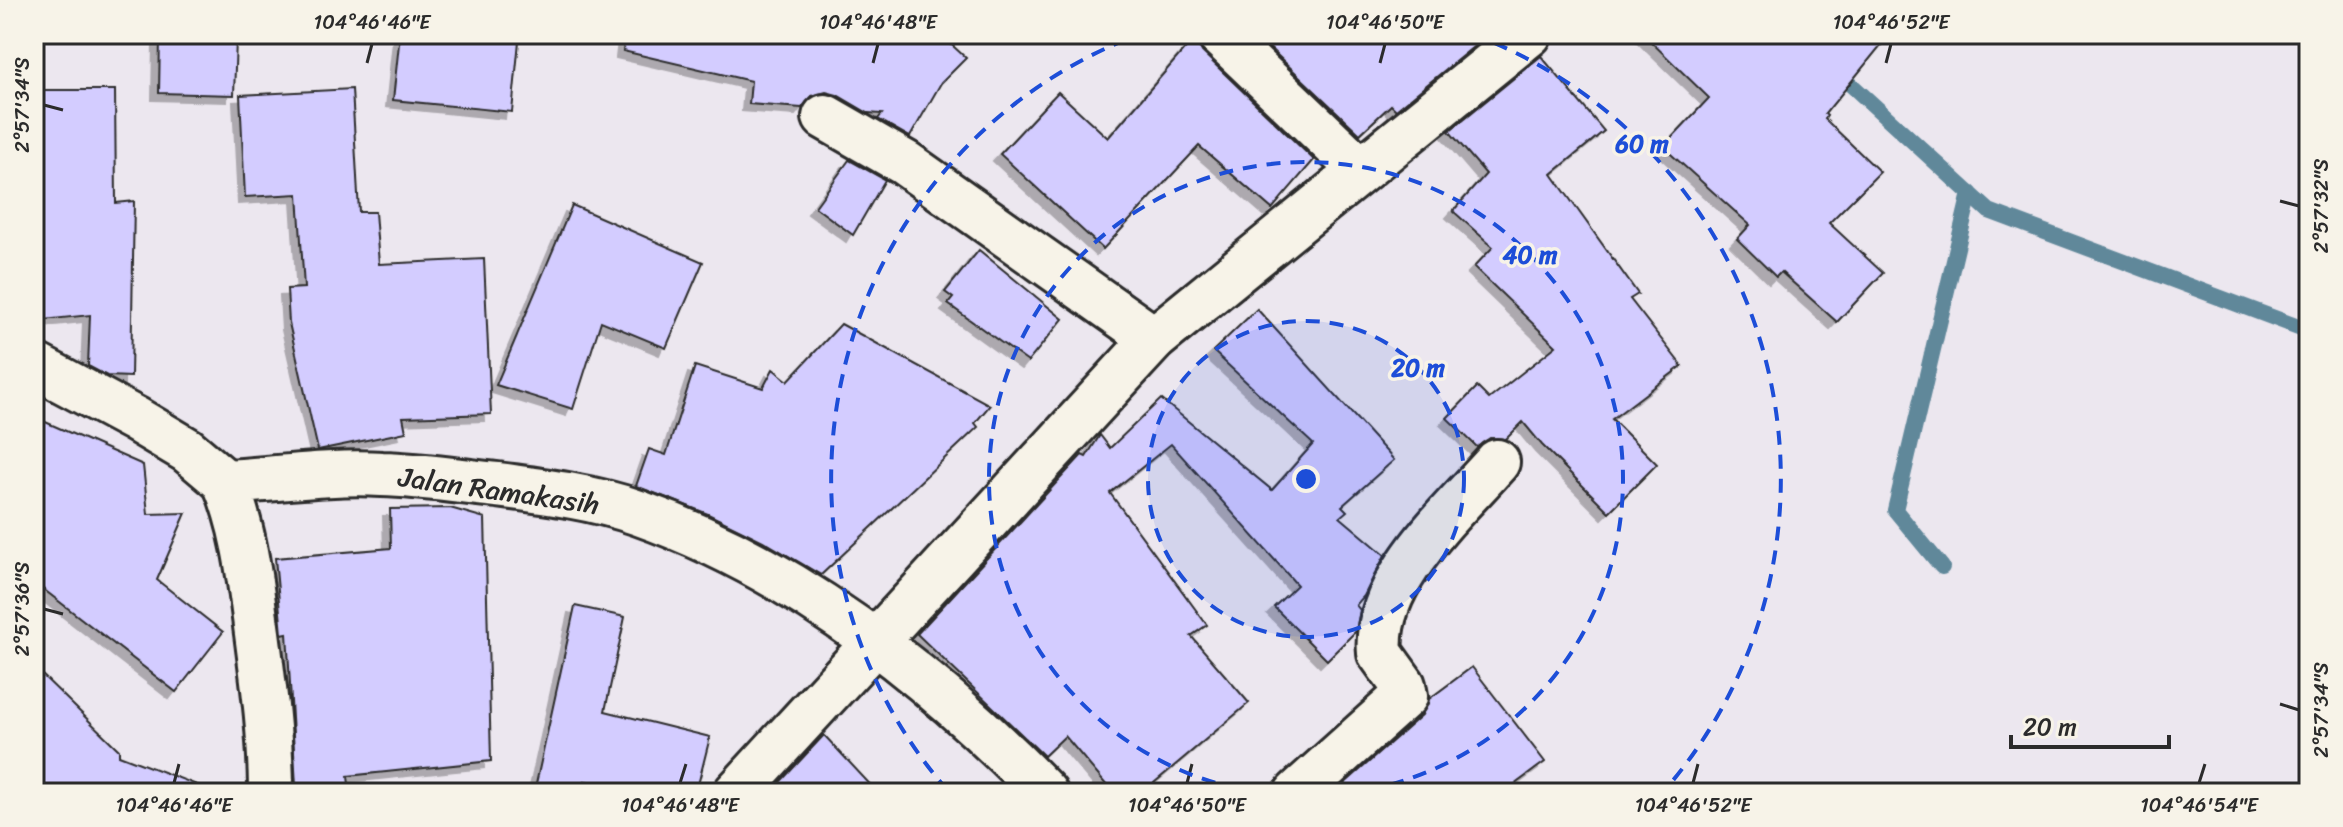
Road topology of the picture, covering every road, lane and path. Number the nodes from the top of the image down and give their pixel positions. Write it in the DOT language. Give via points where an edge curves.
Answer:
graph roads {
  1 [pos="1219,34"];
  2 [pos="1529,34"];
  3 [pos="825,117"];
  4 [pos="1361,170"];
  5 [pos="1154,339"];
  6 [pos="34,365"];
  7 [pos="1497,462"];
  8 [pos="225,482"];
  9 [pos="875,639"];
  10 [pos="271,793"];
  11 [pos="736,793"];
  12 [pos="1045,793"];
  13 [pos="1297,793"];
  1 -- 4 [label="street"];
  2 -- 4 [label="street"];
  3 -- 5 [label="street" via="905,163"];
  4 -- 5 [label="street"];
  5 -- 9 [label="street"];
  6 -- 8 [label="street" via="187,450"];
  7 -- 13 [label="street" via="1407,564 1384,614 1380,653 1405,696"];
  8 -- 9 [label="street, Jalan Ramakasih" via="381,473 572,495 637,512 697,536"];
  8 -- 10 [label="street" via="247,552 265,688"];
  9 -- 11 [label="street"];
  9 -- 12 [label="street, Jalan Ramakasih"];
}
